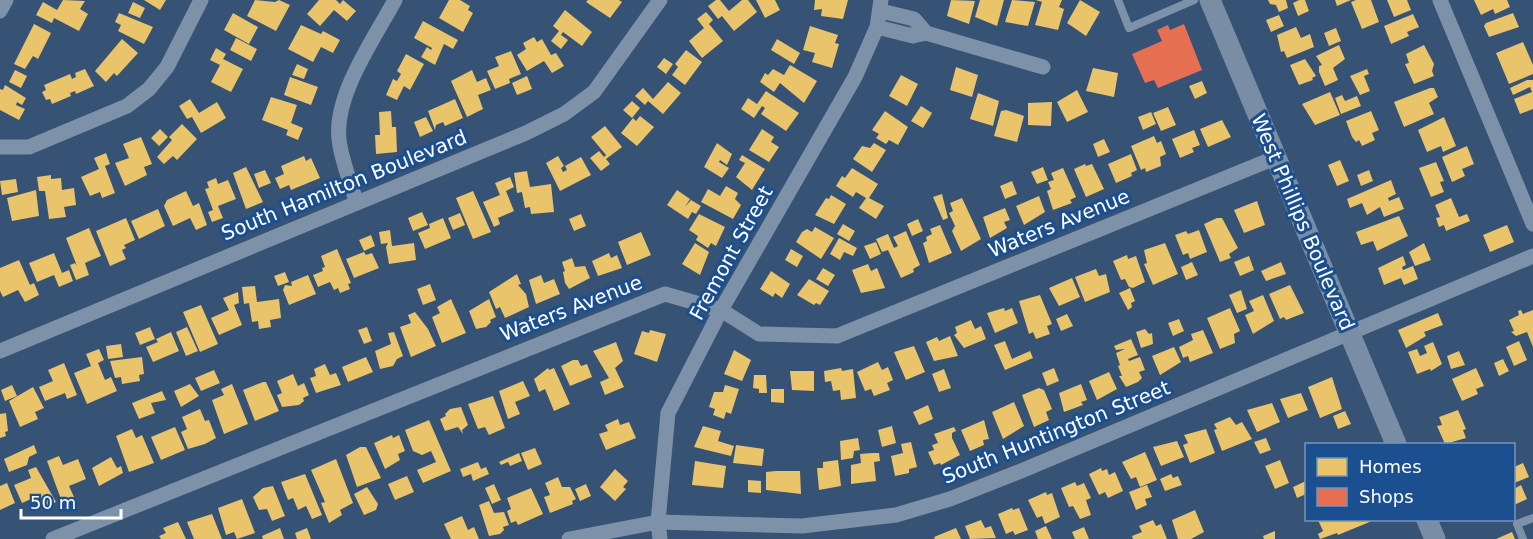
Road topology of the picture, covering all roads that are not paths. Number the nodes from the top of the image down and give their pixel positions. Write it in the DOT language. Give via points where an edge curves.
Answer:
graph roads {
  1 [pos="6,0"];
  2 [pos="201,0"];
  3 [pos="395,0"];
  4 [pos="660,0"];
  5 [pos="1118,0"];
  6 [pos="1194,0"];
  7 [pos="1210,0"];
  8 [pos="1440,0"];
  9 [pos="881,5"];
  10 [pos="0,11"];
  11 [pos="877,27"];
  12 [pos="926,33"];
  13 [pos="1043,67"];
  14 [pos="0,147"];
  15 [pos="1275,158"];
  16 [pos="356,202"];
  17 [pos="1533,224"];
  18 [pos="1533,256"];
  19 [pos="721,310"];
  20 [pos="1349,332"];
  21 [pos="0,351"];
  22 [pos="1396,443"];
  23 [pos="1533,518"];
  24 [pos="1428,521"];
  25 [pos="658,522"];
  26 [pos="53,539"];
  27 [pos="569,539"];
  28 [pos="660,539"];
  29 [pos="1435,539"];
  30 [pos="1523,539"];
  1 -- 10 [label="street"];
  2 -- 14 [label="street" via="167,67 149,89 127,106 29,147"];
  3 -- 16 [label="street" via="349,86 339,113 339,140"];
  4 -- 16 [label="street, South Hamilton Boulevard" via="594,92 564,114"];
  5 -- 6 [label="lane" via="1129,28"];
  7 -- 15 [label="street, West Phillips Boulevard"];
  8 -- 17 [label="street"];
  9 -- 11 [label="street, Fremont Street"];
  9 -- 12 [label="street" via="914,19"];
  11 -- 12 [label="street" via="913,36"];
  11 -- 19 [label="street, Fremont Street" via="855,77"];
  12 -- 13 [label="street"];
  15 -- 19 [label="street, Waters Avenue" via="837,336 759,334"];
  15 -- 20 [label="street, West Phillips Boulevard"];
  16 -- 21 [label="street, South Hamilton Boulevard"];
  18 -- 20 [label="street, South Huntington Street"];
  19 -- 25 [label="street, Fremont Street" via="668,413"];
  19 -- 26 [label="street, Waters Avenue" via="665,294"];
  20 -- 22 [label="street, West Phillips Boulevard"];
  20 -- 25 [label="street, South Huntington Street" via="1021,471 896,515 802,526"];
  23 -- 30 [label="lane" via="1517,524"];
  24 -- 29 [label="street"];
  25 -- 27 [label="street, South Huntington Street"];
  25 -- 28 [label="street, Fremont Street"];
}
